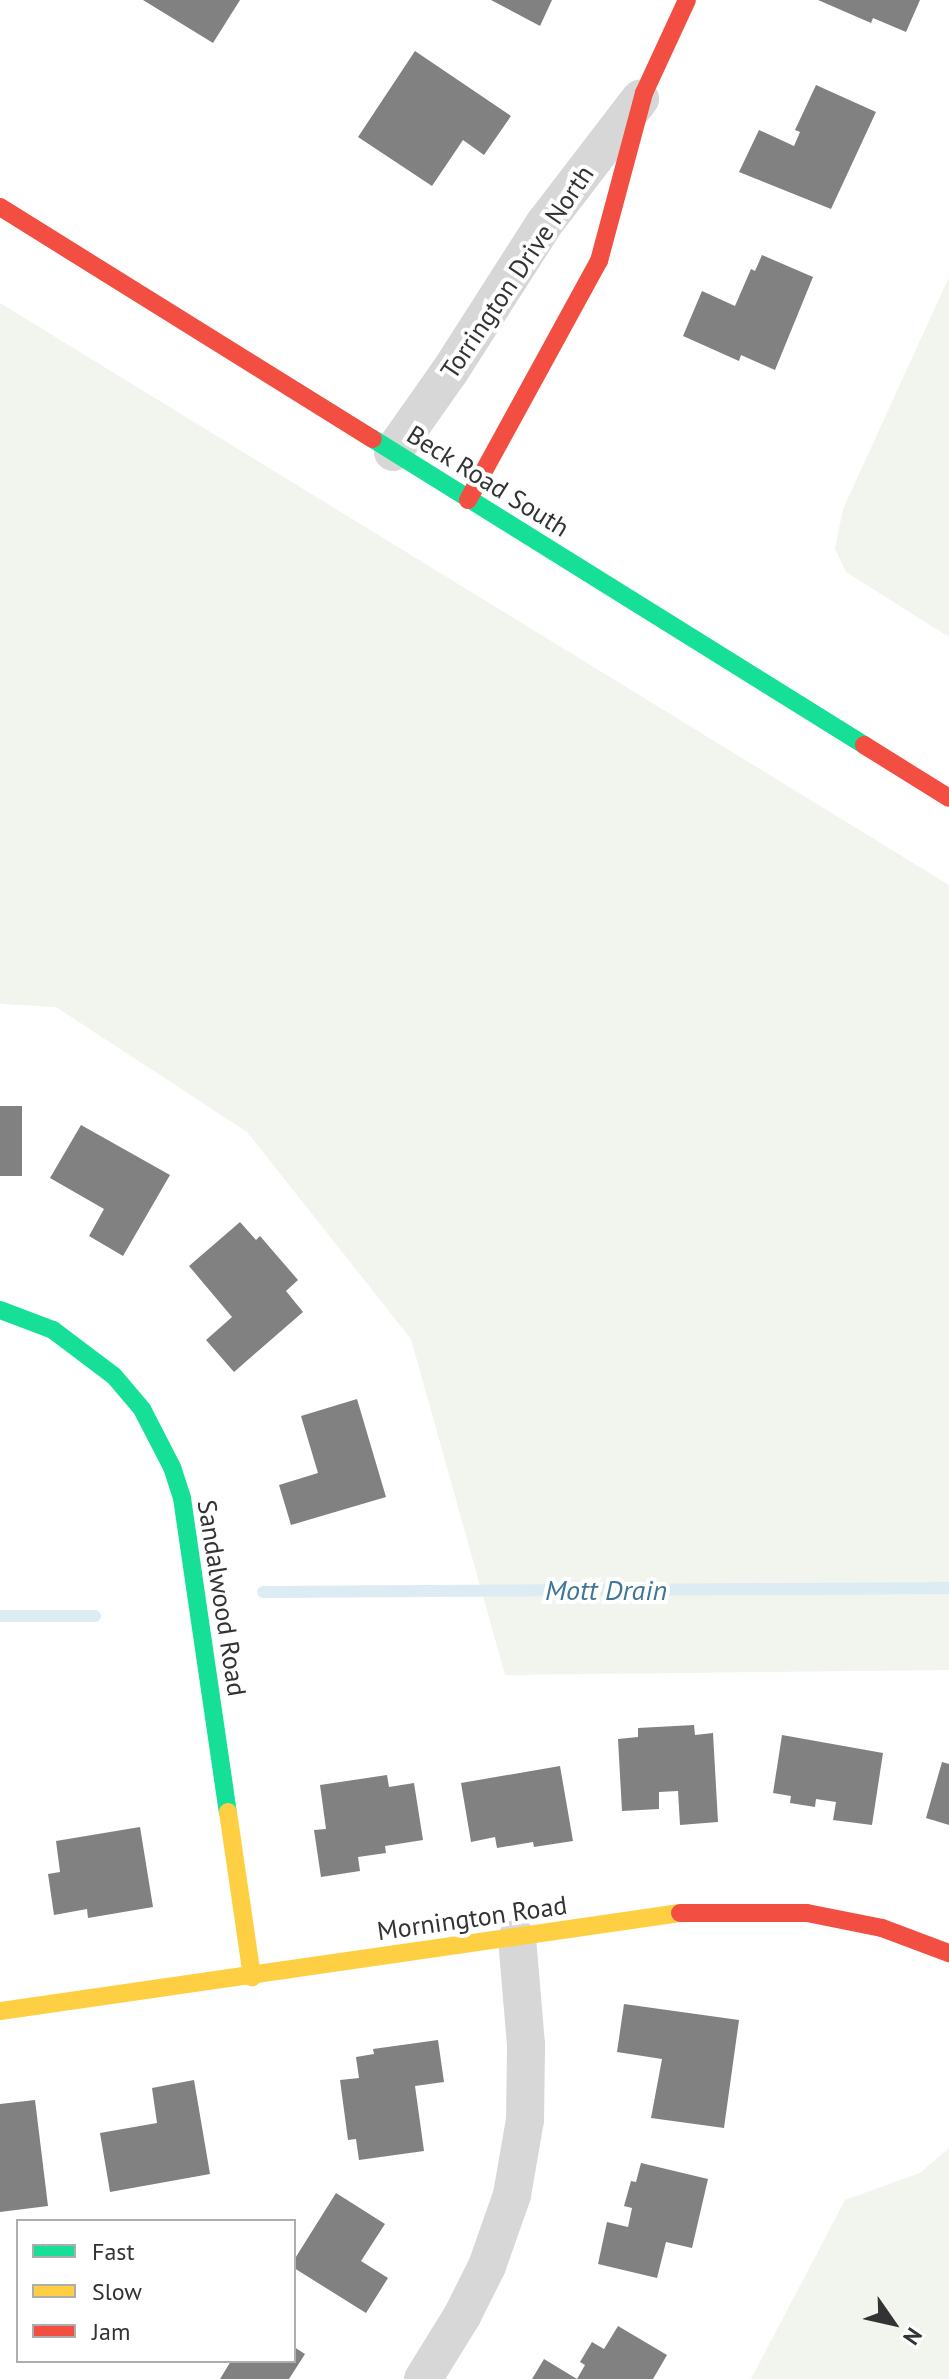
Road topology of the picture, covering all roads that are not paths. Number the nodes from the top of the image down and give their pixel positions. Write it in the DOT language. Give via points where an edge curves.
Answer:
graph roads {
  1 [pos="687,0"];
  2 [pos="644,93"];
  3 [pos="0,207"];
  4 [pos="393,452"];
  5 [pos="468,500"];
  6 [pos="949,798"];
  7 [pos="0,1310"];
  8 [pos="517,1938"];
  9 [pos="949,1953"];
  10 [pos="252,1977"];
  11 [pos="0,2011"];
  12 [pos="423,2379"];
  1 -- 2 [label="street, Torrington Drive North"];
  2 -- 4 [label="street, Torrington Drive North" via="544,224"];
  2 -- 5 [label="street, Torrington Drive North" via="599,261"];
  3 -- 4 [label="street, Beck Road South"];
  4 -- 5 [label="street, Beck Road South"];
  5 -- 6 [label="street, Beck Road South"];
  7 -- 10 [label="street, Sandalwood Road" via="53,1330 114,1376 142,1409 172,1467 182,1498"];
  8 -- 9 [label="street, Mornington Road" via="684,1912 730,1910 807,1913 882,1928"];
  8 -- 10 [label="street, Mornington Road"];
  8 -- 12 [label="street" via="525,2120 512,2195 487,2266"];
  10 -- 11 [label="street, Mornington Road"];
}
